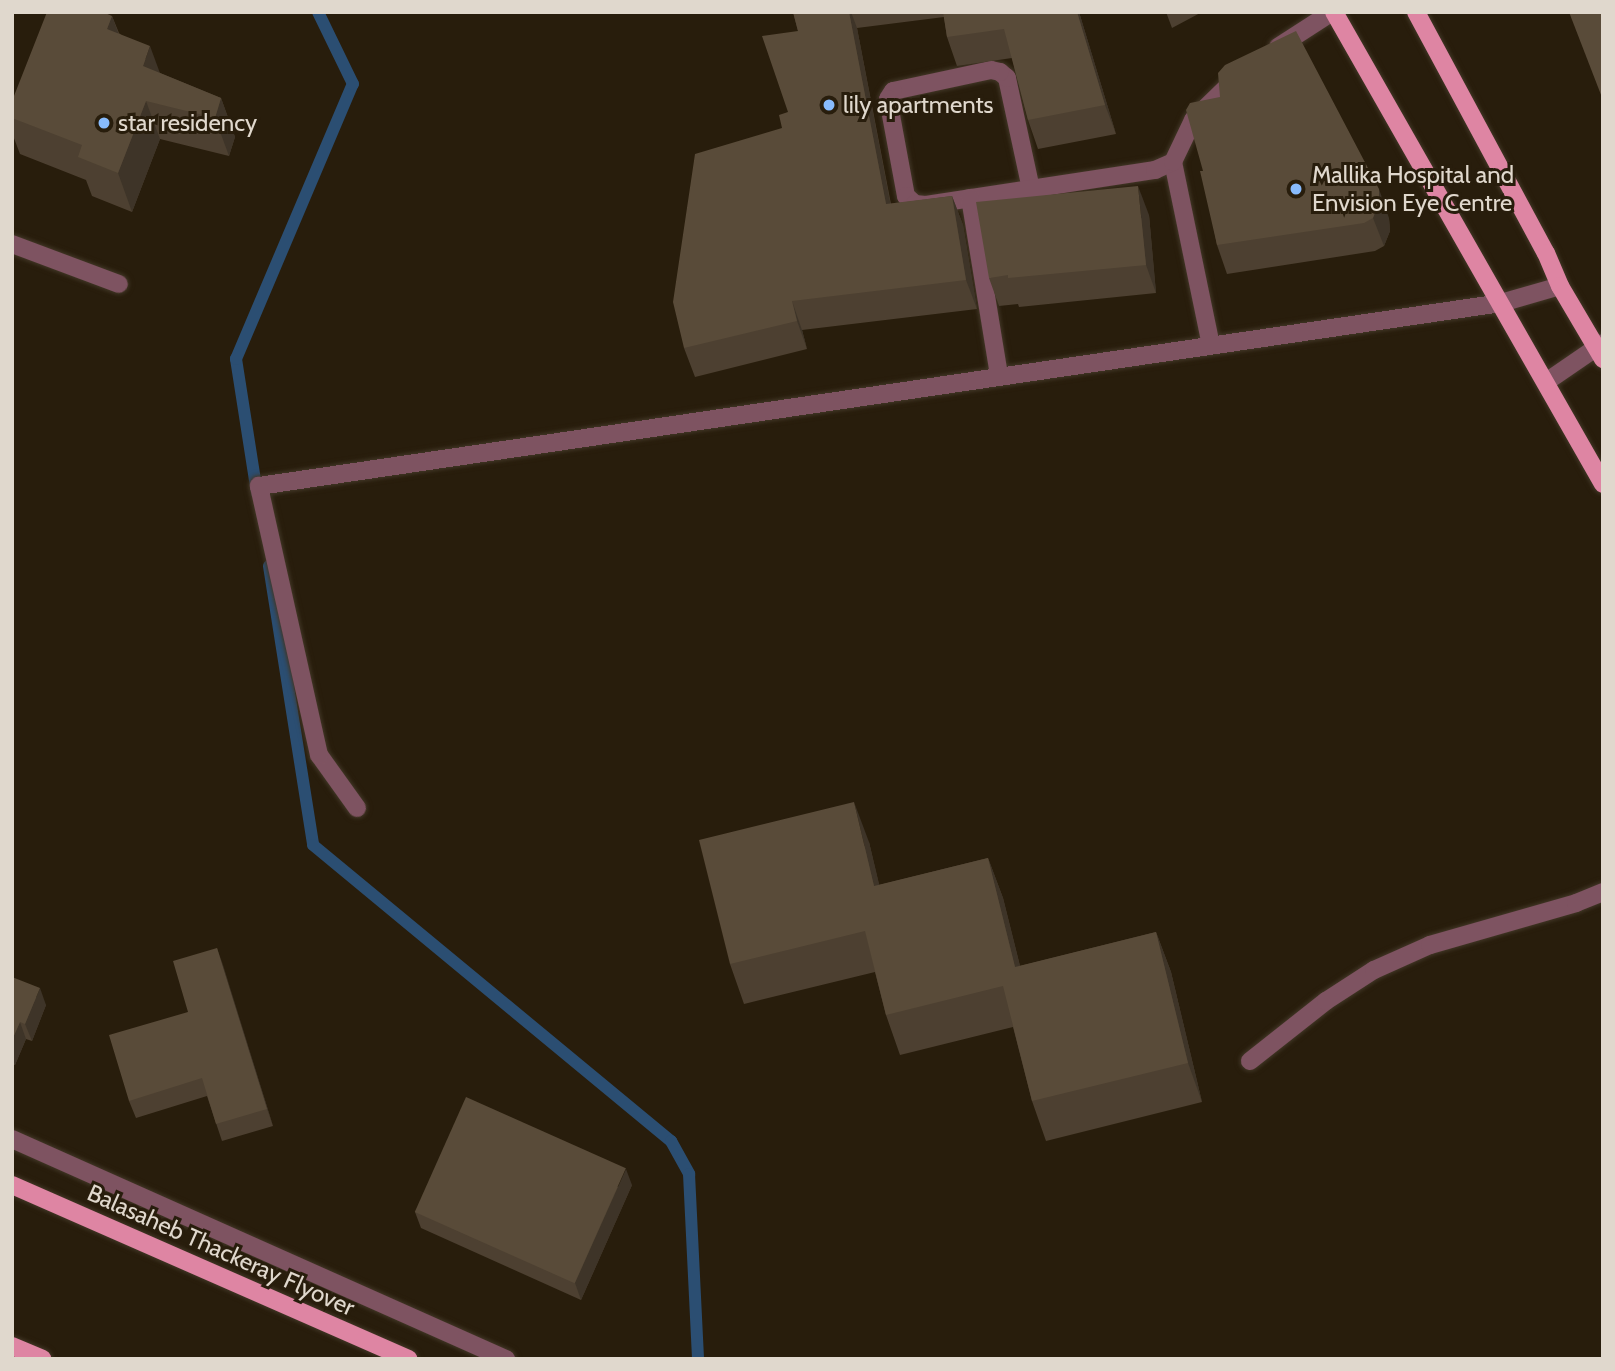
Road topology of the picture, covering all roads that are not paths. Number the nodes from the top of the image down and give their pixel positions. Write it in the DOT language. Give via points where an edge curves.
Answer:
graph roads {
  1 [pos="1333,12"];
  2 [pos="1416,12"];
  3 [pos="1173,162"];
  4 [pos="1031,188"];
  5 [pos="970,198"];
  6 [pos="12,244"];
  7 [pos="119,284"];
  8 [pos="1560,286"];
  9 [pos="1501,303"];
  10 [pos="1211,345"];
  11 [pos="1601,350"];
  12 [pos="999,376"];
  13 [pos="1546,382"];
  14 [pos="1603,484"];
  15 [pos="357,808"];
  16 [pos="1603,892"];
  17 [pos="1251,1061"];
  18 [pos="12,1139"];
  19 [pos="12,1185"];
  20 [pos="12,1346"];
  21 [pos="42,1359"];
  22 [pos="409,1359"];
  23 [pos="506,1359"];
  1 -- 3 [label="street" via="1261,60 1193,120"];
  1 -- 9 [label="main road"];
  2 -- 8 [label="main road"];
  3 -- 4 [label="street" via="1155,170"];
  3 -- 10 [label="street"];
  4 -- 5 [label="street"];
  4 -- 5 [label="street" via="1007,78 1000,72 991,70 893,92 887,109 906,196 915,204 926,205"];
  5 -- 12 [label="street"];
  6 -- 7 [label="street"];
  8 -- 9 [label="street"];
  8 -- 11 [label="main road"];
  9 -- 10 [label="street"];
  9 -- 13 [label="main road"];
  10 -- 12 [label="street"];
  11 -- 13 [label="street"];
  12 -- 15 [label="street" via="260,486 319,755"];
  13 -- 14 [label="main road"];
  16 -- 17 [label="street" via="1430,946 1374,970 1326,1001"];
  18 -- 23 [label="street"];
  19 -- 22 [label="main road, Balasaheb Thackeray Flyover"];
  20 -- 21 [label="main road"];
}
